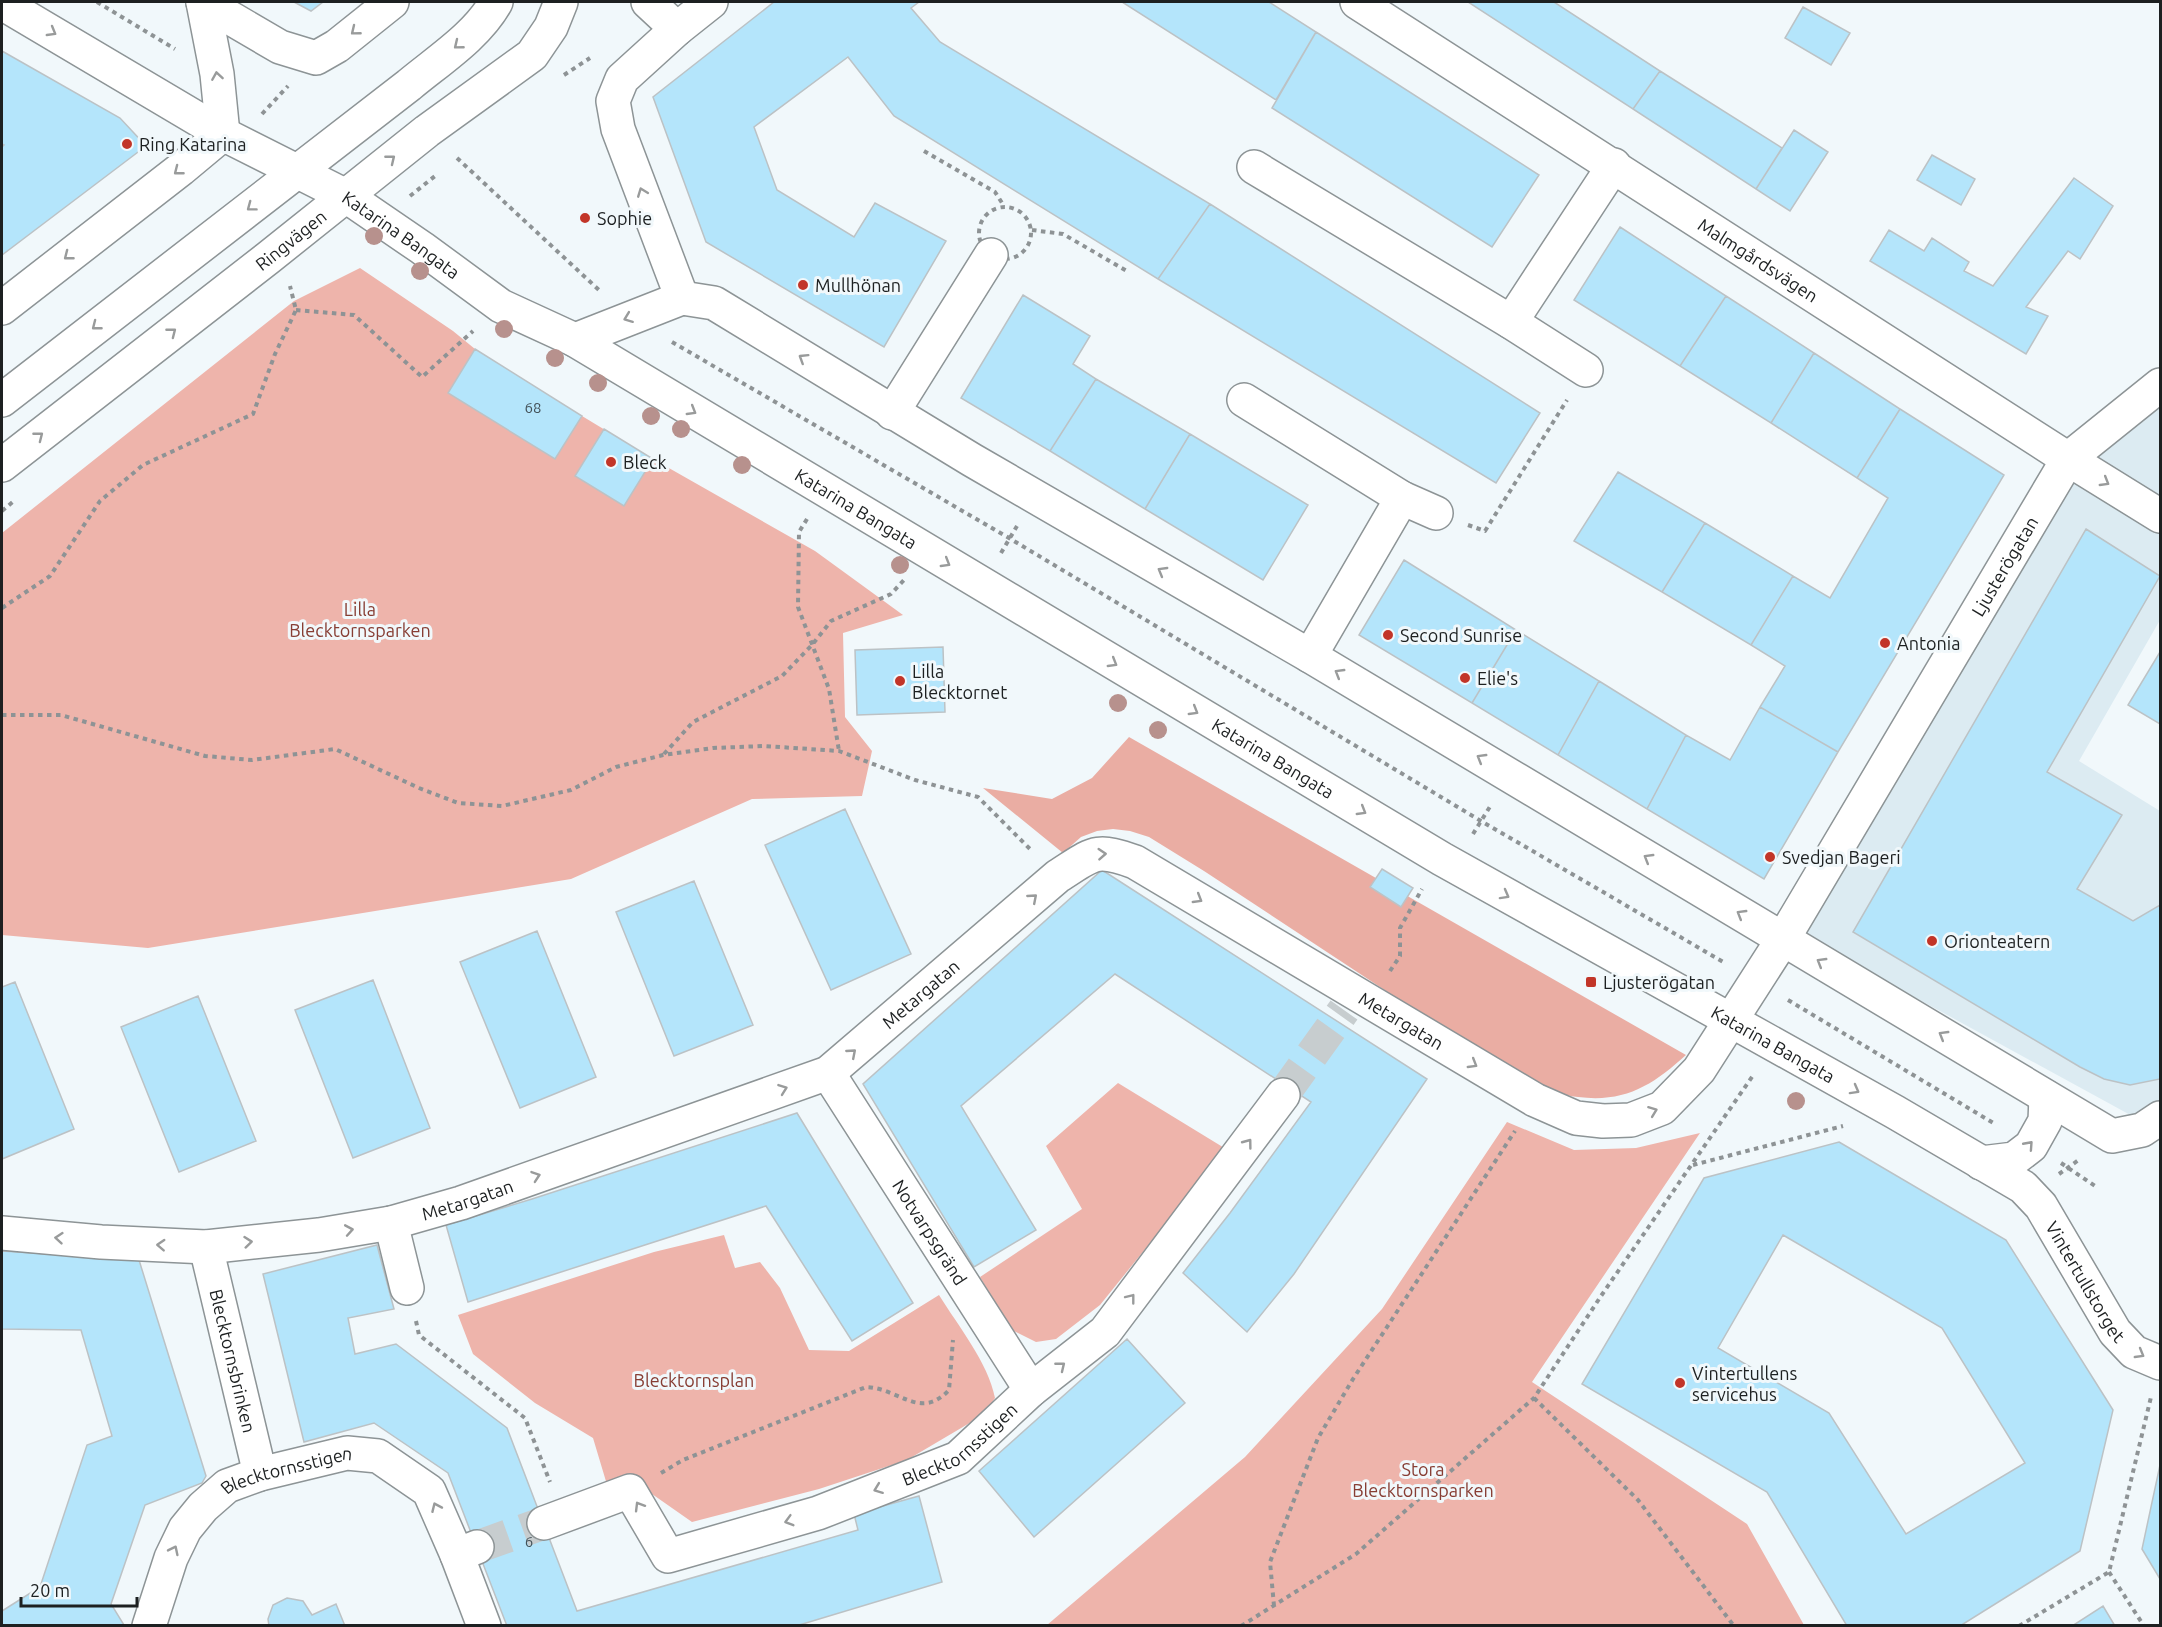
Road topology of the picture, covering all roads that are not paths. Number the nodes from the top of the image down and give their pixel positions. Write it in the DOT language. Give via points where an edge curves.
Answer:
graph roads {
  1 [pos="203,2"];
  2 [pos="392,2"];
  3 [pos="496,2"];
  4 [pos="561,2"];
  5 [pos="648,2"];
  6 [pos="711,2"];
  7 [pos="1357,2"];
  8 [pos="2,3"];
  9 [pos="677,29"];
  10 [pos="223,134"];
  11 [pos="1614,165"];
  12 [pos="1254,167"];
  13 [pos="297,171"];
  14 [pos="346,196"];
  15 [pos="991,255"];
  16 [pos="682,298"];
  17 [pos="2,308"];
  18 [pos="1511,322"];
  19 [pos="575,340"];
  20 [pos="1586,370"];
  21 [pos="2160,385"];
  22 [pos="2,400"];
  23 [pos="1245,400"];
  24 [pos="892,413"];
  25 [pos="2067,459"];
  26 [pos="2,465"];
  27 [pos="1402,498"];
  28 [pos="1436,513"];
  29 [pos="2160,516"];
  30 [pos="1310,656"];
  31 [pos="1783,939"];
  32 [pos="1730,1022"];
  33 [pos="828,1073"];
  34 [pos="1283,1095"];
  35 [pos="2046,1097"];
  36 [pos="2160,1118"];
  37 [pos="1981,1163"];
  38 [pos="2027,1191"];
  39 [pos="390,1223"];
  40 [pos="2,1233"];
  41 [pos="206,1247"];
  42 [pos="411,1302"];
  43 [pos="2160,1363"];
  44 [pos="1031,1390"];
  45 [pos="260,1474"];
  46 [pos="554,1519"];
  47 [pos="149,1626"];
  48 [pos="484,1626"];
  2 -- 1 [label="street, one-way" via="316,58 280,47"];
  10 -- 1 [label="street, one-way" via="217,74"];
  3 -- 13 [label="street, one-way" via="471,34"];
  14 -- 4 [label="street, Ringvägen, one-way" via="427,130 532,55 551,27"];
  5 -- 9 [label="street"];
  6 -- 9 [label="street"];
  7 -- 11 [label="street, Malmgårdsvägen"];
  8 -- 10 [label="street, Katarina Bangata, one-way"];
  16 -- 9 [label="street, one-way" via="618,129 613,101 622,79"];
  10 -- 13 [label="street, Katarina Bangata"];
  10 -- 17 [label="street, one-way"];
  11 -- 18 [label="street"];
  11 -- 25 [label="street, Malmgårdsvägen"];
  12 -- 18 [label="street"];
  13 -- 14 [label="street, Katarina Bangata"];
  13 -- 22 [label="street, one-way"];
  14 -- 19 [label="street, Katarina Bangata" via="501,306"];
  26 -- 14 [label="street, Ringvägen, one-way"];
  15 -- 24 [label="street"];
  16 -- 19 [label="street, one-way"];
  24 -- 16 [label="street, one-way" via="714,303"];
  18 -- 20 [label="street"];
  19 -- 32 [label="street, Katarina Bangata, one-way" via="1454,866"];
  21 -- 25 [label="street, Ljusterögatan"];
  23 -- 27 [label="street"];
  30 -- 24 [label="street, one-way"];
  25 -- 29 [label="street, Malmgårdsvägen, one-way"];
  25 -- 31 [label="street, Ljusterögatan"];
  27 -- 28 [label="street"];
  27 -- 30 [label="street"];
  31 -- 30 [label="street, one-way"];
  31 -- 32 [label="street, Ljusterögatan"];
  35 -- 31 [label="street, one-way"];
  33 -- 32 [label="street, Metargatan, one-way" via="1058,876 1091,855 1109,852 1135,862 1350,1002 1576,1118 1631,1120 1662,1108 1699,1070"];
  32 -- 37 [label="street, Katarina Bangata, one-way"];
  39 -- 33 [label="street, Metargatan, one-way" via="461,1203"];
  33 -- 44 [label="street, Notvarpsgränd"];
  44 -- 34 [label="street, Blecktornsstigen, one-way" via="1105,1332"];
  35 -- 36 [label="street" via="2112,1136 2142,1130"];
  35 -- 37 [label="street" via="2045,1121 2031,1146 2014,1159"];
  37 -- 38 [label="street, Katarina Bangata"];
  38 -- 43 [label="street, Vintertullstorget, one-way" via="2041,1206 2115,1332 2134,1352"];
  41 -- 39 [label="street, Metargatan, one-way"];
  39 -- 42 [label="street"];
  41 -- 40 [label="street, Metargatan, one-way"];
  41 -- 45 [label="street, Blecktornsbrinken"];
  44 -- 46 [label="street, Blecktornsstigen, one-way" via="958,1458 818,1513 668,1556 630,1491"];
  47 -- 45 [label="street, Blecktornsstigen, one-way" via="171,1558 185,1529 227,1486"];
  48 -- 45 [label="street, Blecktornsstigen, one-way" via="467,1551 429,1491 378,1456 347,1453"];
}
